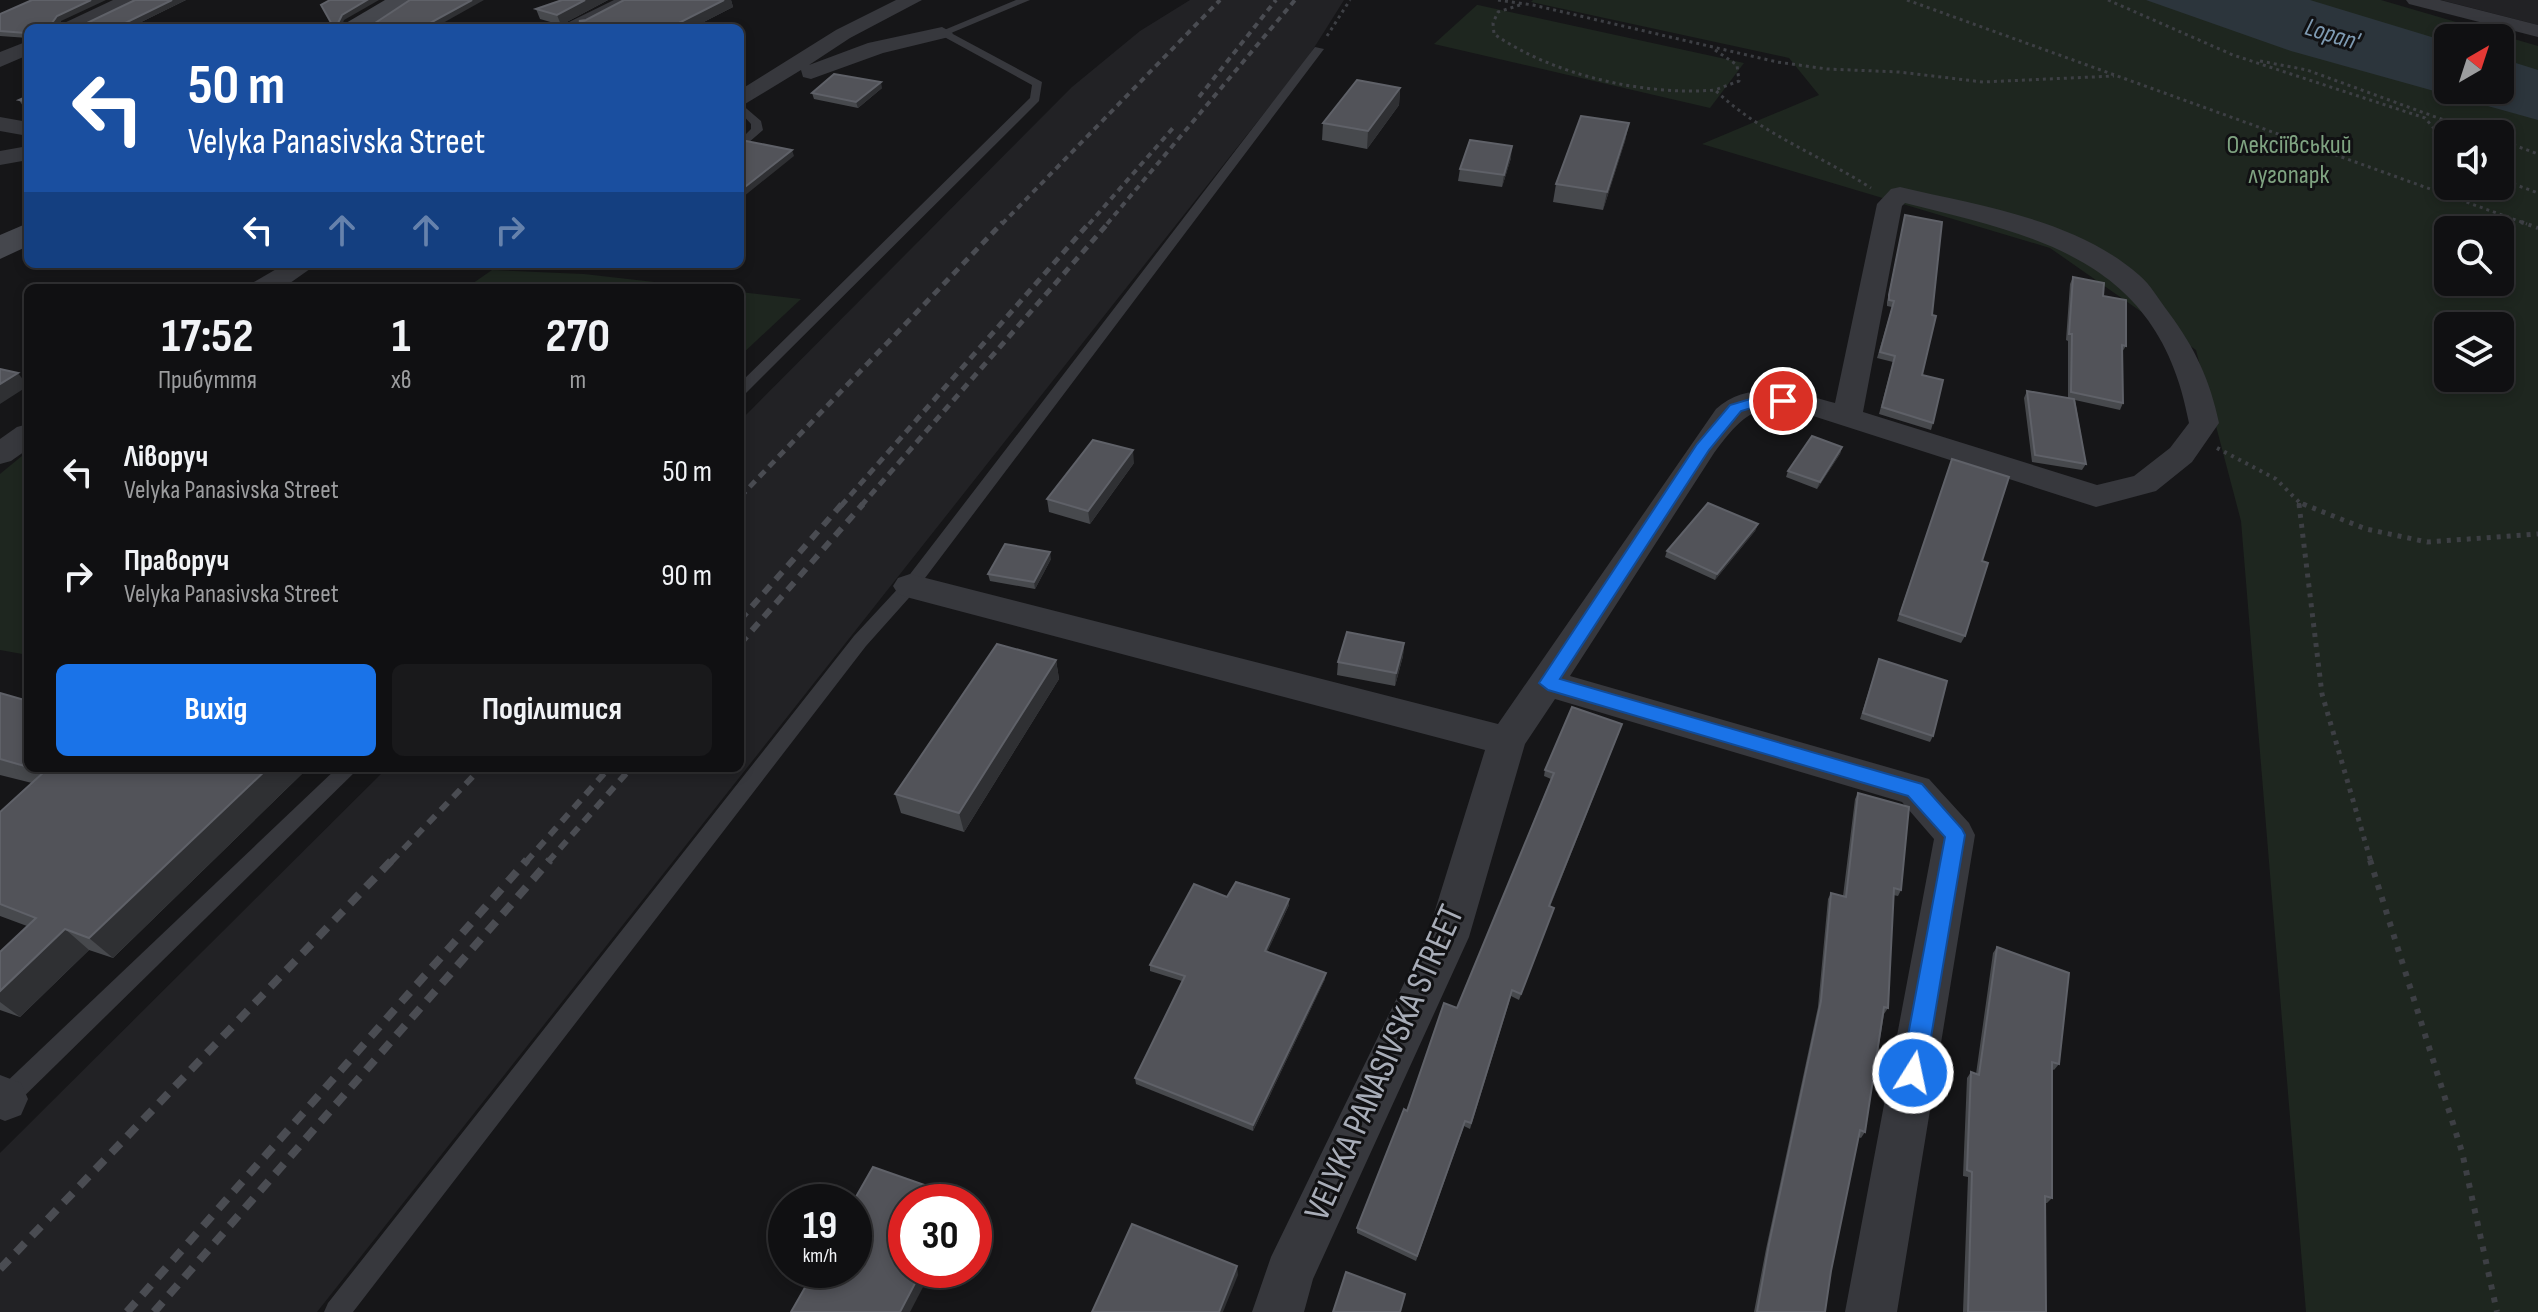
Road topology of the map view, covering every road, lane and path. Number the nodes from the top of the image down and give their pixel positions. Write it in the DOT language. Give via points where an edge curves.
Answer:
graph roads {
  1 [pos="129,0"];
  2 [pos="403,0"];
  3 [pos="432,0"];
  4 [pos="630,0"];
  5 [pos="909,0"];
  6 [pos="1025,0"];
  7 [pos="1350,0"];
  8 [pos="1498,0"];
  9 [pos="1907,0"];
  10 [pos="2108,0"];
  11 [pos="2416,0"];
  12 [pos="1523,4"];
  13 [pos="78,24"];
  14 [pos="362,24"];
  15 [pos="392,24"];
  16 [pos="580,24"];
  17 [pos="2538,31"];
  18 [pos="942,33"];
  19 [pos="1706,45"];
  20 [pos="24,49"];
  21 [pos="1319,49"];
  22 [pos="2233,55"];
  23 [pos="0,60"];
  24 [pos="2119,76"];
  25 [pos="1715,90"];
  26 [pos="746,99"];
  27 [pos="2395,108"];
  28 [pos="2429,115"];
  29 [pos="2443,120"];
  30 [pos="0,124"];
  31 [pos="24,128"];
  32 [pos="2434,129"];
  33 [pos="744,142"];
  34 [pos="2514,145"];
  35 [pos="24,154"];
  36 [pos="2538,154"];
  37 [pos="0,158"];
  38 [pos="2514,184"];
  39 [pos="2538,193"];
  40 [pos="1890,204"];
  41 [pos="2538,228"];
  42 [pos="24,234"];
  43 [pos="0,249"];
  44 [pos="297,268"];
  45 [pos="271,284"];
  46 [pos="744,387"];
  47 [pos="1847,417"];
  48 [pos="2195,436"];
  49 [pos="2299,502"];
  50 [pos="2538,534"];
  51 [pos="910,586"];
  52 [pos="1548,683"];
  53 [pos="1507,741"];
  54 [pos="345,772"];
  55 [pos="2,1100"];
  56 [pos="337,1312"];
  57 [pos="1278,1312"];
  58 [pos="1871,1312"];
  59 [pos="2497,1312"];
  1 -- 13 [label="street"];
  2 -- 14 [label="street"];
  3 -- 15 [label="street"];
  4 -- 16 [label="street"];
  5 -- 26 [label="street" via="843,34"];
  6 -- 18 [label="lane"];
  7 -- 21 [label="path"];
  8 -- 12 [label="path"];
  9 -- 24 [label="path"];
  10 -- 22 [label="path"];
  11 -- 17 [label="street"];
  12 -- 19 [label="path"];
  12 -- 25 [label="path" via="1505,8 1493,23 1494,34 1507,45 1647,89"];
  18 -- 26 [label="street" via="876,48"];
  18 -- 46 [label="lane" via="1038,84 1035,99"];
  19 -- 24 [label="path" via="1827,69 1983,82"];
  19 -- 25 [label="path" via="1737,65 1739,81"];
  20 -- 23 [label="street"];
  21 -- 51 [label="lane"];
  22 -- 27 [label="path"];
  22 -- 28 [label="path" via="2307,70"];
  24 -- 41 [label="path"];
  25 -- 40 [label="path" via="1736,113 1851,174"];
  26 -- 33 [label="lane" via="757,130"];
  27 -- 28 [label="path"];
  27 -- 32 [label="path" via="2425,118"];
  28 -- 29 [label="path"];
  30 -- 31 [label="street"];
  34 -- 36 [label="path"];
  35 -- 37 [label="street"];
  38 -- 39 [label="path"];
  40 -- 47 [label="street"];
  40 -- 48 [label="street" via="1900,194 2040,230 2130,281 2183,351 2196,377 2204,423"];
  42 -- 43 [label="street"];
  44 -- 45 [label="street"];
  47 -- 48 [label="street, VELYKA PANASIVSKA STREET" via="2096,496 2145,484 2181,455"];
  47 -- 52 [label="street, VELYKA PANASIVSKA STREET" via="1783,401 1735,408 1703,447"];
  48 -- 49 [label="path" via="2276,479"];
  49 -- 50 [label="path" via="2366,529 2427,542"];
  49 -- 59 [label="path" via="2322,694 2462,1152"];
  51 -- 53 [label="street"];
  51 -- 56 [label="lane" via="851,653"];
  52 -- 53 [label="street, VELYKA PANASIVSKA STREET"];
  52 -- 58 [label="street" via="1915,790 1955,835"];
  53 -- 57 [label="street, VELYKA PANASIVSKA STREET" via="1448,937 1289,1275"];
  54 -- 55 [label="lane"];
}
